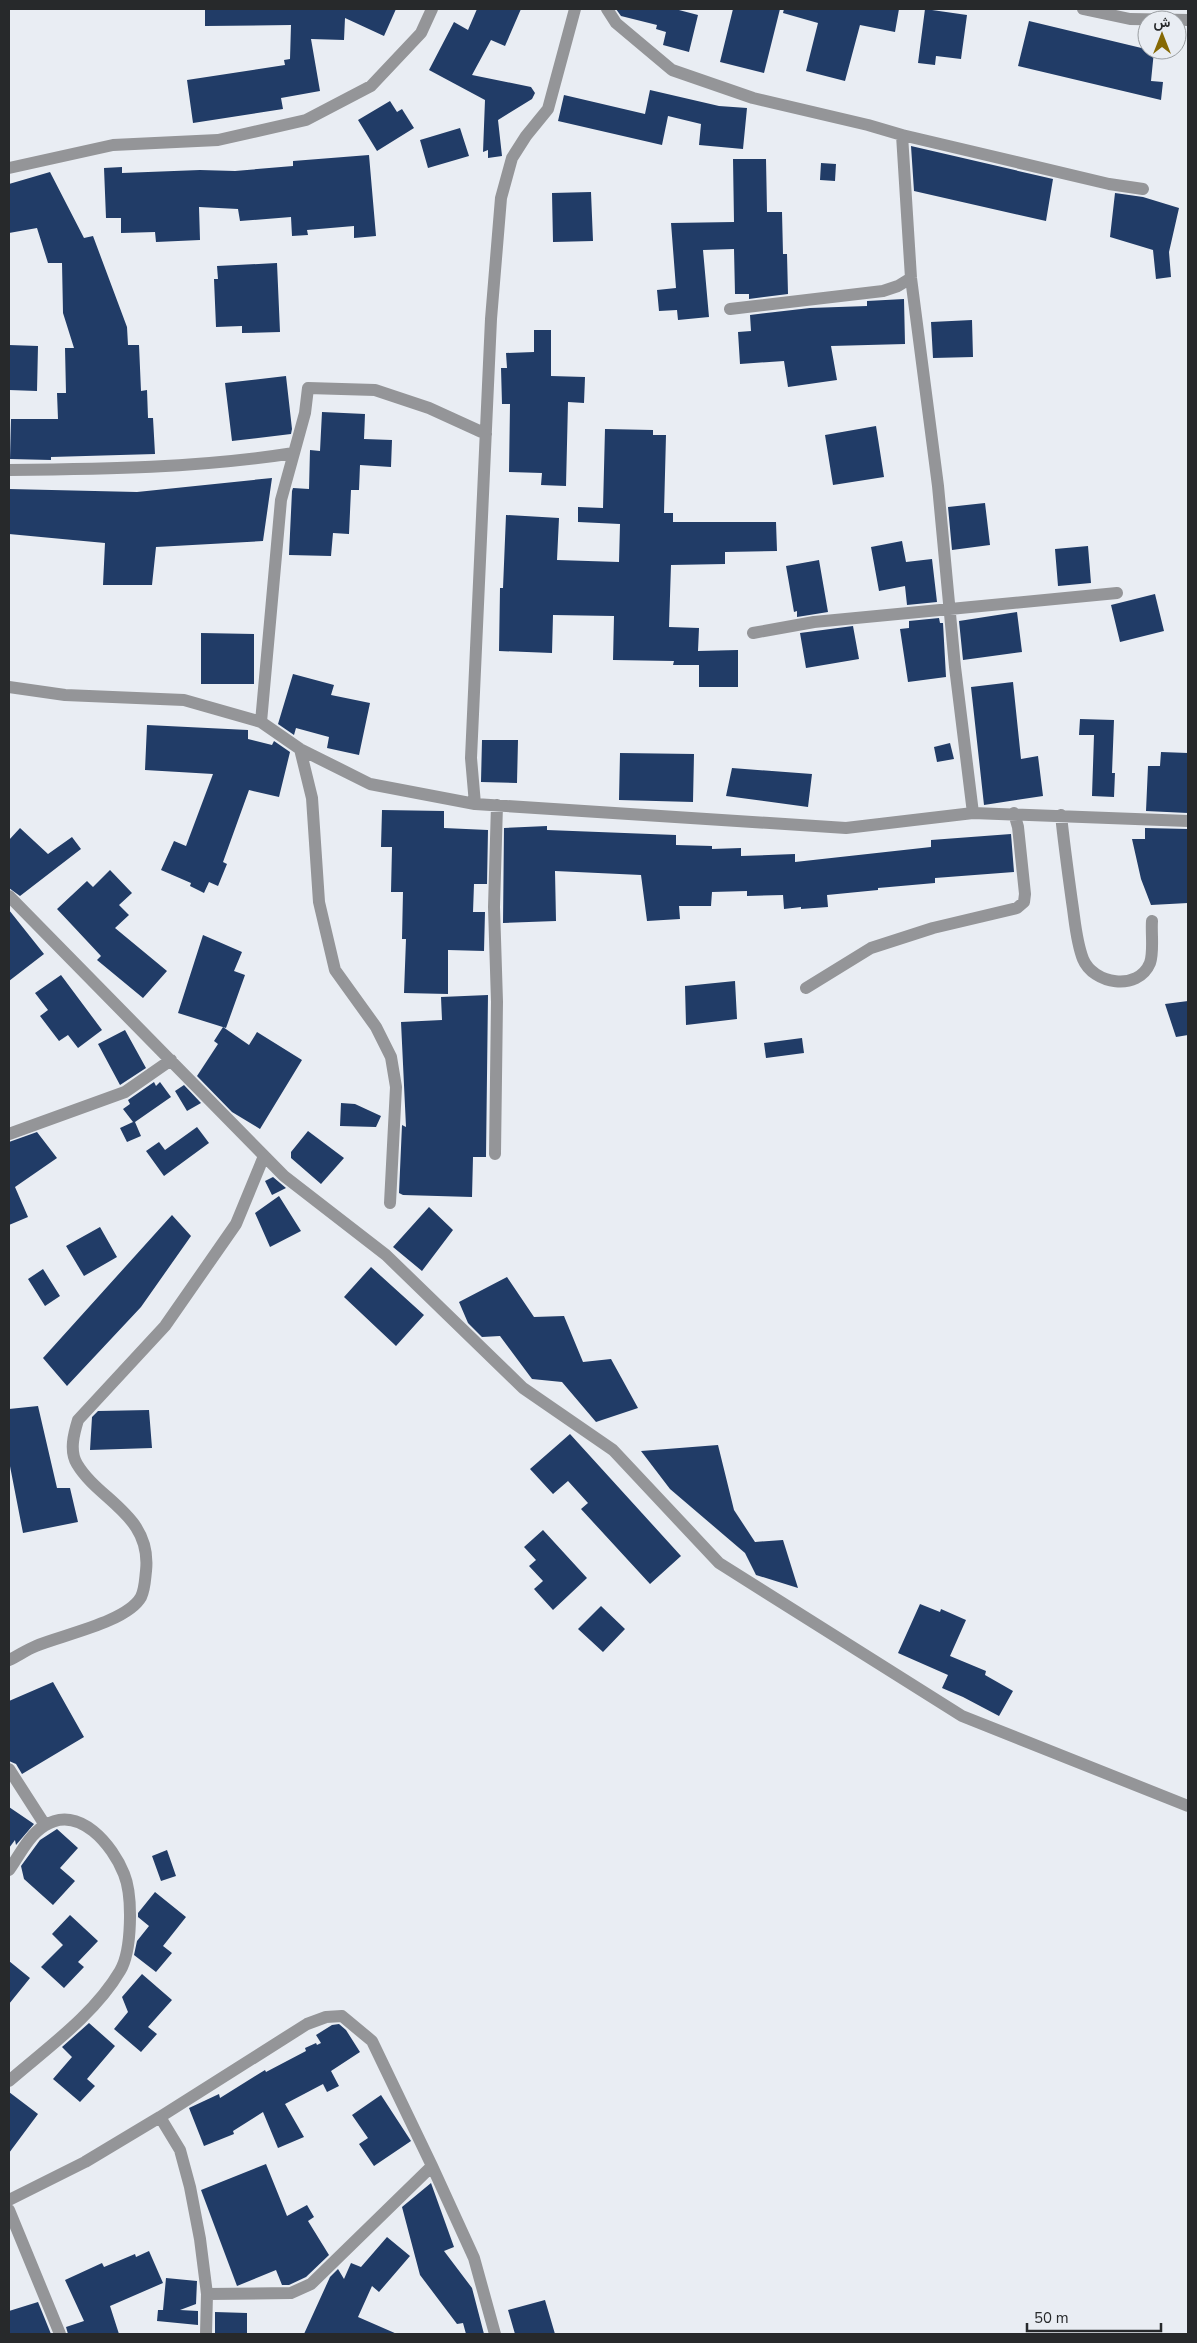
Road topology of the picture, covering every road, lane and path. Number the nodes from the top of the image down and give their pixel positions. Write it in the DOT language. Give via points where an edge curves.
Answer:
graph roads {
  1 [pos="432,9"];
  2 [pos="575,9"];
  3 [pos="607,9"];
  4 [pos="1083,9"];
  5 [pos="1188,20"];
  6 [pos="902,135"];
  7 [pos="9,168"];
  8 [pos="1144,189"];
  9 [pos="911,278"];
  10 [pos="730,309"];
  11 [pos="486,434"];
  12 [pos="294,453"];
  13 [pos="9,470"];
  14 [pos="1117,593"];
  15 [pos="949,608"];
  16 [pos="753,633"];
  17 [pos="9,687"];
  18 [pos="261,722"];
  19 [pos="300,749"];
  20 [pos="475,804"];
  21 [pos="497,805"];
  22 [pos="973,813"];
  23 [pos="1014,813"];
  24 [pos="1060,815"];
  25 [pos="1188,821"];
  26 [pos="9,896"];
  27 [pos="1152,921"];
  28 [pos="806,988"];
  29 [pos="170,1060"];
  30 [pos="9,1134"];
  31 [pos="495,1154"];
  32 [pos="264,1156"];
  33 [pos="390,1203"];
  34 [pos="9,1660"];
  35 [pos="9,1769"];
  36 [pos="1188,1806"];
  37 [pos="45,1825"];
  38 [pos="9,1870"];
  39 [pos="9,2081"];
  40 [pos="160,2117"];
  41 [pos="432,2166"];
  42 [pos="9,2200"];
  43 [pos="9,2210"];
  44 [pos="207,2294"];
  45 [pos="60,2334"];
  46 [pos="206,2334"];
  47 [pos="496,2334"];
  1 -- 7 [label="street" via="421,34 370,86 306,120 218,140 113,145"];
  2 -- 11 [label="street" via="548,109 512,158 501,198"];
  3 -- 6 [label="street" via="616,23 672,70 753,98"];
  4 -- 5 [label="street" via="1130,20"];
  6 -- 8 [label="street" via="1109,184"];
  6 -- 9 [label="street"];
  9 -- 10 [label="street" via="883,291"];
  9 -- 15 [label="street" via="938,486"];
  11 -- 12 [label="street" via="429,408 375,390 308,388"];
  11 -- 20 [label="street" via="471,758"];
  12 -- 13 [label="street" via="200,465"];
  12 -- 18 [label="street" via="281,500"];
  14 -- 15 [label="street"];
  15 -- 16 [label="street" via="814,622"];
  15 -- 22 [label="street"];
  17 -- 18 [label="street" via="65,695 184,700"];
  18 -- 19 [label="street"];
  19 -- 20 [label="street" via="370,784"];
  19 -- 33 [label="street" via="312,798 319,902 336,970 376,1027 391,1057 396,1087"];
  20 -- 21 [label="street"];
  21 -- 22 [label="street" via="846,828"];
  21 -- 31 [label="street"];
  22 -- 23 [label="street"];
  23 -- 24 [label="street"];
  23 -- 28 [label="street" via="1025,894 1024,902 1017,908 933,928 871,948"];
  24 -- 25 [label="street"];
  24 -- 27 [label="street" via="1076,933 1088,970 1101,978 1117,981 1131,980 1143,973 1150,962"];
  26 -- 29 [label="street"];
  29 -- 30 [label="street" via="125,1092"];
  29 -- 32 [label="street"];
  32 -- 34 [label="street" via="236,1224 164,1326 78,1420 74,1432 76,1462 123,1510 143,1541 147,1564 140,1598 108,1621 36,1646"];
  32 -- 36 [label="street" via="284,1176 386,1255 523,1388 613,1450 719,1563 962,1716"];
  35 -- 37 [label="street"];
  37 -- 38 [label="street"];
  37 -- 39 [label="street" via="60,1820 75,1821 100,1836 125,1875 130,1900 130,1928 121,1970 101,1997"];
  40 -- 41 [label="street" via="307,2024 326,2017 342,2016 372,2042"];
  40 -- 42 [label="street" via="85,2162"];
  40 -- 44 [label="street" via="180,2150 185,2168 200,2239"];
  41 -- 44 [label="street" via="311,2284 291,2293"];
  41 -- 47 [label="street" via="474,2258"];
  43 -- 45 [label="street"];
  44 -- 46 [label="street"];
}
